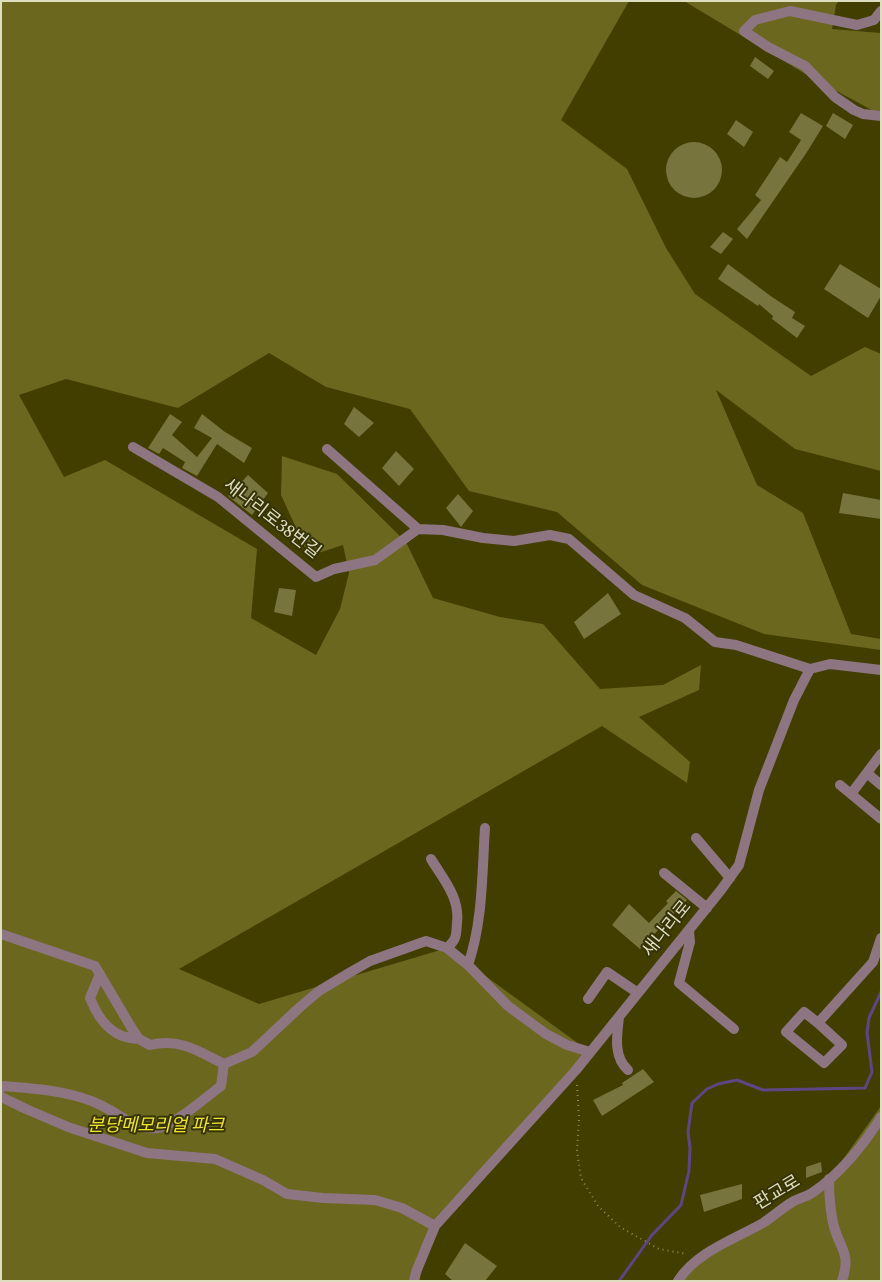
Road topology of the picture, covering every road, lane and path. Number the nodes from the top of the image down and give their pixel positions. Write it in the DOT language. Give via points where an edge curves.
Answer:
graph roads {
  1 [pos="881,11"];
  2 [pos="881,116"];
  3 [pos="133,447"];
  4 [pos="327,449"];
  5 [pos="418,529"];
  6 [pos="810,669"];
  7 [pos="881,670"];
  8 [pos="881,754"];
  9 [pos="867,773"];
  10 [pos="840,785"];
  11 [pos="881,785"];
  12 [pos="851,794"];
  13 [pos="881,819"];
  14 [pos="486,828"];
  15 [pos="696,838"];
  16 [pos="432,859"];
  17 [pos="664,873"];
  18 [pos="730,878"];
  19 [pos="707,908"];
  20 [pos="688,931"];
  21 [pos="1,934"];
  22 [pos="881,938"];
  23 [pos="447,948"];
  24 [pos="468,965"];
  25 [pos="100,974"];
  26 [pos="638,993"];
  27 [pos="588,999"];
  28 [pos="618,1017"];
  29 [pos="818,1023"];
  30 [pos="734,1029"];
  31 [pos="139,1039"];
  32 [pos="590,1052"];
  33 [pos="224,1064"];
  34 [pos="576,1070"];
  35 [pos="628,1070"];
  36 [pos="1,1088"];
  37 [pos="1,1097"];
  38 [pos="881,1117"];
  39 [pos="829,1179"];
  40 [pos="435,1226"];
  41 [pos="703,1257"];
  42 [pos="414,1281"];
  43 [pos="678,1281"];
  44 [pos="842,1281"];
  1 -- 2 [label="street" via="874,20 857,25 790,11 755,20 744,31 805,66 835,97 854,110"];
  3 -- 5 [label="street, 새나리로38번길" via="218,497 316,576 375,560"];
  4 -- 5 [label="street"];
  5 -- 6 [label="street" via="514,541 550,535 569,539 634,595 684,618 715,642"];
  6 -- 7 [label="street" via="830,664"];
  6 -- 18 [label="street, 새나리로" via="794,700 759,790 739,865"];
  8 -- 9 [label="street"];
  9 -- 11 [label="street"];
  9 -- 12 [label="street"];
  10 -- 12 [label="street"];
  12 -- 13 [label="street"];
  14 -- 24 [label="street" via="479,922"];
  15 -- 18 [label="street"];
  16 -- 23 [label="street" via="456,898 456,940"];
  17 -- 19 [label="street"];
  18 -- 19 [label="street, 새나리로"];
  19 -- 20 [label="street, 새나리로"];
  20 -- 26 [label="street, 새나리로"];
  20 -- 30 [label="street" via="690,942 678,983"];
  21 -- 25 [label="street" via="95,966"];
  22 -- 29 [label="street" via="873,962"];
  23 -- 24 [label="street"];
  23 -- 33 [label="street" via="426,942 370,961 319,991 252,1052"];
  24 -- 32 [label="street" via="508,1006 546,1034"];
  25 -- 31 [label="street"];
  25 -- 31 [label="street" via="90,998 101,1021 127,1039"];
  26 -- 27 [label="street" via="607,972"];
  26 -- 28 [label="street, 새나리로"];
  28 -- 32 [label="street, 새나리로"];
  28 -- 35 [label="street" via="617,1045 621,1064"];
  29 -- 29 [label="street" via="804,1012 786,1032 824,1063 842,1045"];
  31 -- 33 [label="street" via="150,1045 178,1043"];
  32 -- 34 [label="street, 새나리로"];
  33 -- 36 [label="street" via="221,1086 159,1128 139,1126 108,1108 72,1095 37,1089"];
  34 -- 40 [label="street, 새나리로"];
  34 -- 41 [label="path" via="577,1151 581,1178 598,1206 612,1221 659,1249"];
  37 -- 40 [label="street" via="68,1127 146,1153 215,1159 286,1194 375,1200 402,1208"];
  38 -- 39 [label="street, 판교로"];
  39 -- 41 [label="street, 판교로" via="810,1194"];
  39 -- 44 [label="street" via="835,1229 846,1259"];
  40 -- 42 [label="street, 새나리로"];
  41 -- 43 [label="street, 판교로"];
}
